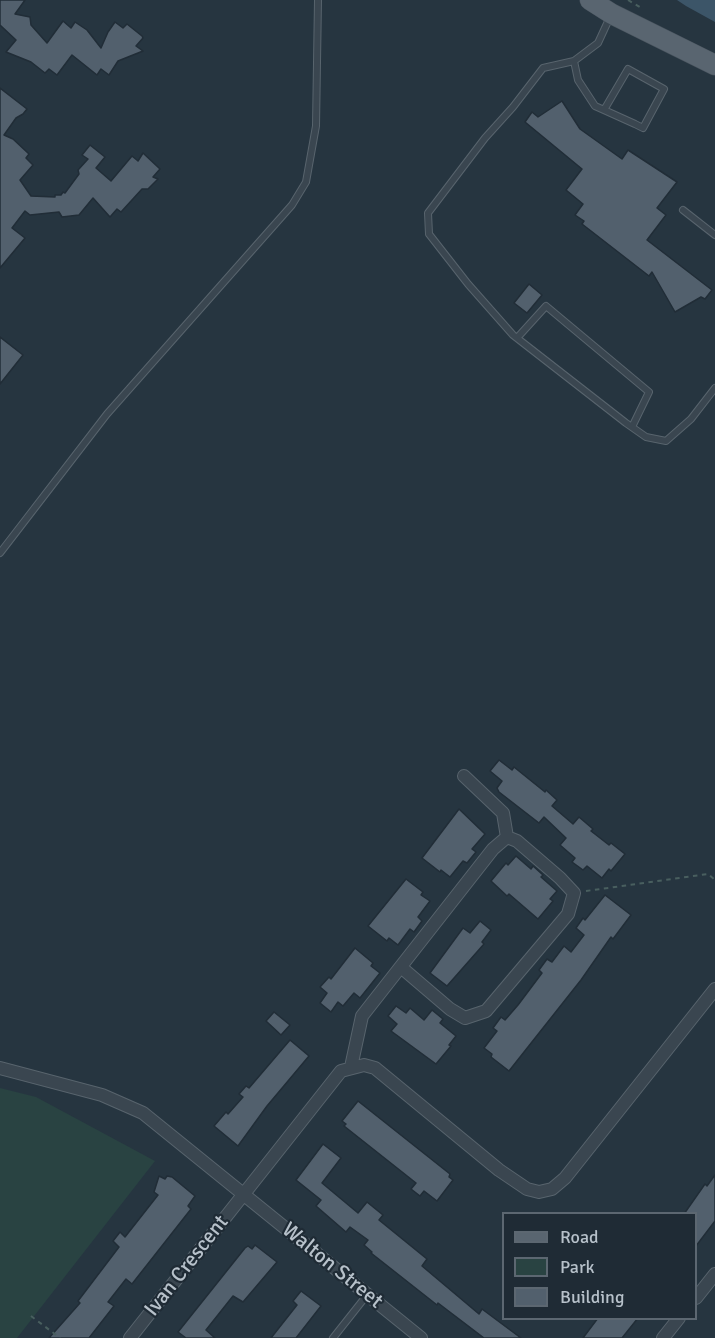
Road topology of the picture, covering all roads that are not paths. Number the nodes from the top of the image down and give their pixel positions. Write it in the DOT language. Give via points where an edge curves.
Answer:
graph roads {
  1 [pos="318,0"];
  2 [pos="590,0"];
  3 [pos="612,14"];
  4 [pos="574,61"];
  5 [pos="715,65"];
  6 [pos="604,110"];
  7 [pos="683,210"];
  8 [pos="715,235"];
  9 [pos="517,338"];
  10 [pos="715,388"];
  11 [pos="632,427"];
  12 [pos="0,553"];
  13 [pos="464,776"];
  14 [pos="507,837"];
  15 [pos="402,968"];
  16 [pos="715,989"];
  17 [pos="351,1067"];
  18 [pos="0,1068"];
  19 [pos="244,1194"];
  20 [pos="715,1274"];
  21 [pos="368,1294"];
  22 [pos="697,1297"];
  23 [pos="677,1320"];
  24 [pos="130,1338"];
  25 [pos="333,1338"];
  26 [pos="420,1338"];
  27 [pos="663,1338"];
  1 -- 12 [label="lane" via="316,126 306,182 292,205 107,414"];
  2 -- 3 [label="main road"];
  3 -- 4 [label="lane" via="598,43"];
  3 -- 5 [label="main road"];
  4 -- 6 [label="lane" via="578,80 596,106"];
  4 -- 9 [label="lane" via="543,68 428,213 429,234"];
  6 -- 6 [label="lane" via="642,128 664,89 628,69"];
  7 -- 8 [label="lane"];
  9 -- 11 [label="lane"];
  9 -- 11 [label="lane" via="546,306 649,392"];
  10 -- 11 [label="lane" via="691,419 666,441 646,437"];
  13 -- 14 [label="street" via="503,813"];
  14 -- 15 [label="street" via="493,849"];
  14 -- 15 [label="street" via="518,841 574,893 568,914 486,1011 465,1018"];
  15 -- 17 [label="street" via="362,1016"];
  16 -- 17 [label="street" via="565,1178 552,1189 539,1192 527,1190 499,1170 375,1068"];
  17 -- 19 [label="street, Ivan Crescent" via="333,1079"];
  18 -- 19 [label="street, Walton Street" via="102,1095 143,1113"];
  19 -- 21 [label="street, Walton Street"];
  19 -- 24 [label="street, Ivan Crescent"];
  20 -- 22 [label="street"];
  21 -- 25 [label="lane"];
  21 -- 26 [label="street, Walton Street"];
  23 -- 27 [label="street"];
}
